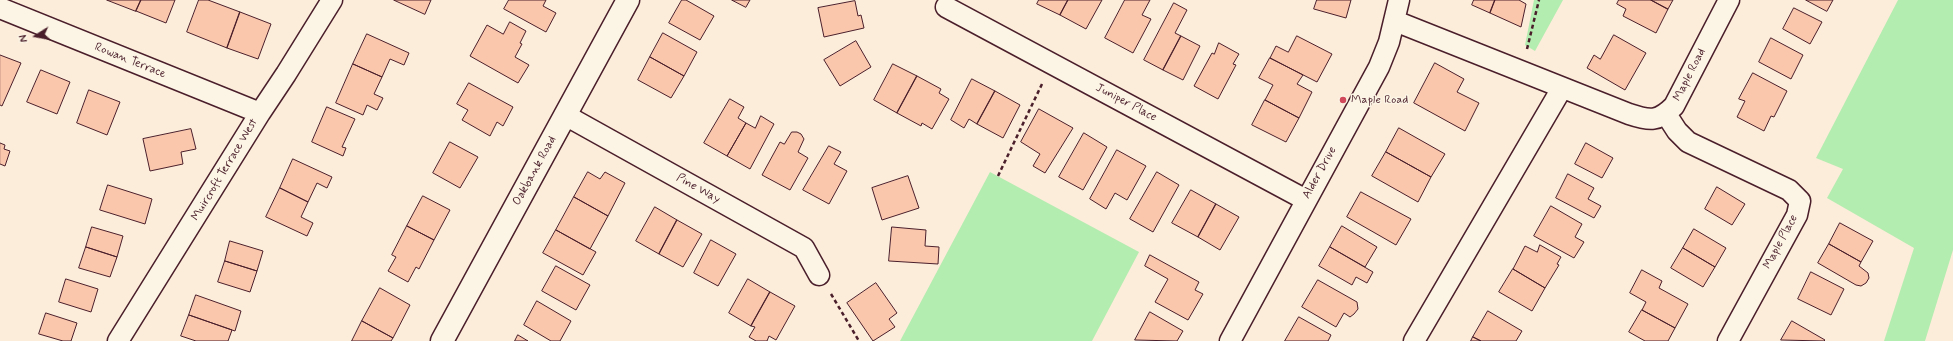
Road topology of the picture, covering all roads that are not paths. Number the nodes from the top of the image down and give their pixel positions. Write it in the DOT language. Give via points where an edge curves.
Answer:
graph roads {
  1 [pos="332,0"];
  2 [pos="628,0"];
  3 [pos="1399,0"];
  4 [pos="1729,0"];
  5 [pos="946,7"];
  6 [pos="0,8"];
  7 [pos="1395,21"];
  8 [pos="1562,88"];
  9 [pos="260,113"];
  10 [pos="1666,114"];
  11 [pos="566,115"];
  12 [pos="1306,200"];
  13 [pos="820,274"];
  14 [pos="118,341"];
  15 [pos="442,341"];
  16 [pos="1230,341"];
  17 [pos="1414,341"];
  18 [pos="1728,341"];
  1 -- 9 [label="street, Muircroft Terrace West"];
  2 -- 11 [label="street, Oakbank Road"];
  3 -- 7 [label="street, Alder Drive"];
  4 -- 10 [label="street, Maple Road" via="1674,106"];
  5 -- 12 [label="street, Juniper Place"];
  6 -- 9 [label="street, Rowan Terrace"];
  7 -- 8 [label="street, Maple Road"];
  7 -- 12 [label="street, Alder Drive" via="1379,67"];
  8 -- 10 [label="street, Maple Road" via="1640,118 1651,120"];
  8 -- 17 [label="street"];
  9 -- 14 [label="street, Muircroft Terrace West"];
  10 -- 18 [label="street, Maple Place" via="1688,142 1789,190 1800,201 1797,215"];
  11 -- 13 [label="street, Pine Way" via="804,248"];
  11 -- 15 [label="street, Oakbank Road"];
  12 -- 16 [label="street, Alder Drive"];
}
